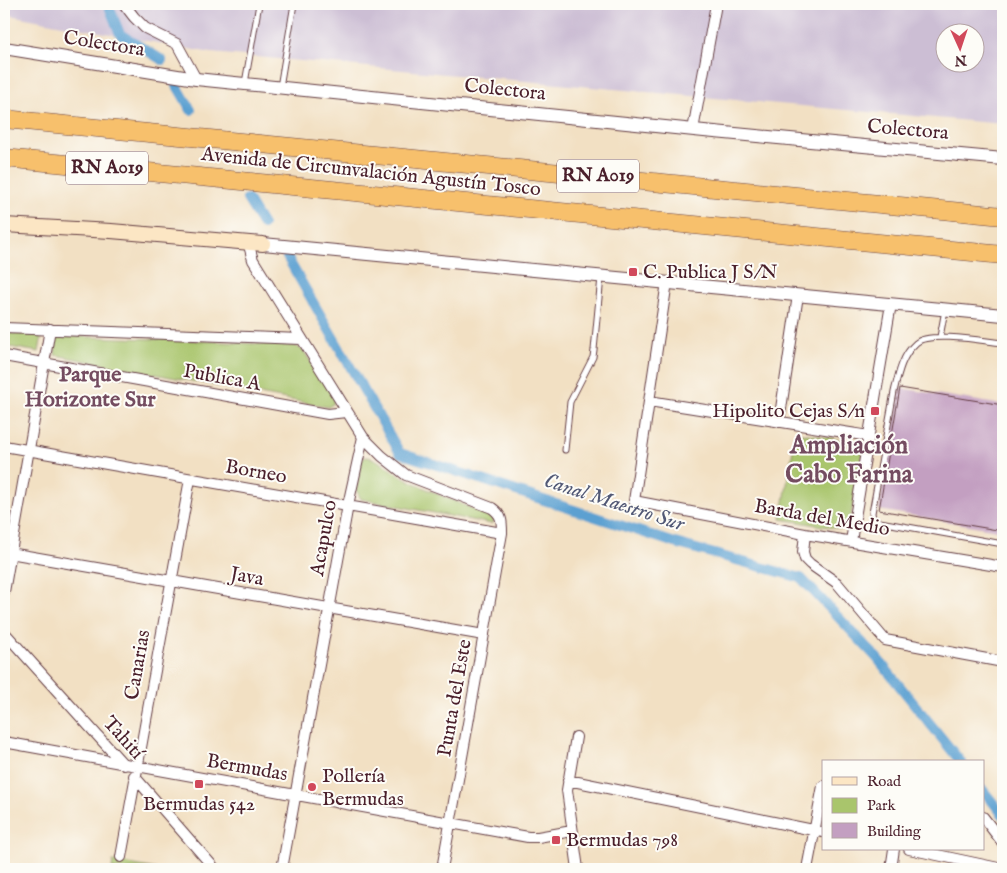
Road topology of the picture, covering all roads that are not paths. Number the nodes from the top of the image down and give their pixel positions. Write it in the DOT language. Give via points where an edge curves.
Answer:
graph roads {
  1 [pos="124,4"];
  2 [pos="259,4"];
  3 [pos="294,4"];
  4 [pos="716,4"];
  5 [pos="4,48"];
  6 [pos="196,79"];
  7 [pos="244,84"];
  8 [pos="280,88"];
  9 [pos="4,109"];
  10 [pos="4,119"];
  11 [pos="82,127"];
  12 [pos="693,130"];
  13 [pos="4,158"];
  14 [pos="1003,159"];
  15 [pos="4,168"];
  16 [pos="142,171"];
  17 [pos="1003,216"];
  18 [pos="4,225"];
  19 [pos="248,242"];
  20 [pos="263,244"];
  21 [pos="1003,255"];
  22 [pos="601,276"];
  23 [pos="668,282"];
  24 [pos="798,295"];
  25 [pos="891,304"];
  26 [pos="945,309"];
  27 [pos="1003,315"];
  28 [pos="4,328"];
  29 [pos="50,329"];
  30 [pos="940,337"];
  31 [pos="301,339"];
  32 [pos="1003,343"];
  33 [pos="4,356"];
  34 [pos="44,364"];
  35 [pos="649,402"];
  36 [pos="346,412"];
  37 [pos="779,422"];
  38 [pos="869,436"];
  39 [pos="362,437"];
  40 [pos="4,446"];
  41 [pos="28,450"];
  42 [pos="565,450"];
  43 [pos="190,479"];
  44 [pos="348,505"];
  45 [pos="502,533"];
  46 [pos="805,534"];
  47 [pos="852,541"];
  48 [pos="1003,544"];
  49 [pos="7,553"];
  50 [pos="1003,567"];
  51 [pos="171,581"];
  52 [pos="4,592"];
  53 [pos="329,609"];
  54 [pos="4,632"];
  55 [pos="484,635"];
  56 [pos="1003,662"];
  57 [pos="576,737"];
  58 [pos="4,742"];
  59 [pos="123,764"];
  60 [pos="138,766"];
  61 [pos="136,778"];
  62 [pos="568,780"];
  63 [pos="296,795"];
  64 [pos="822,797"];
  65 [pos="984,818"];
  66 [pos="450,822"];
  67 [pos="572,831"];
  68 [pos="819,831"];
  69 [pos="1003,843"];
  70 [pos="894,850"];
  71 [pos="914,850"];
  72 [pos="121,857"];
  73 [pos="215,869"];
  74 [pos="282,869"];
  75 [pos="442,869"];
  76 [pos="578,869"];
  77 [pos="807,869"];
  78 [pos="891,869"];
  79 [pos="1003,869"];
  1 -- 6 [label="street" via="145,28 178,44"];
  2 -- 7 [label="lane"];
  3 -- 8 [label="lane"];
  4 -- 12 [label="street"];
  5 -- 6 [label="street, Colectora"];
  6 -- 7 [label="street, Colectora"];
  7 -- 8 [label="street, Colectora"];
  8 -- 12 [label="street, Colectora"];
  9 -- 11 [label="highway"];
  10 -- 11 [label="highway, Avenida de Circunvalación Agustín Tosco / RN A019"];
  11 -- 17 [label="highway, Avenida de Circunvalación Agustín Tosco / RN A019"];
  12 -- 14 [label="street, Colectora"];
  13 -- 16 [label="highway, Avenida de Circunvalación Agustín Tosco / RN A019"];
  15 -- 16 [label="highway"];
  16 -- 21 [label="highway, Avenida de Circunvalación Agustín Tosco / RN A019"];
  18 -- 19 [label="main road"];
  19 -- 20 [label="main road"];
  19 -- 31 [label="street" via="253,260"];
  20 -- 22 [label="street"];
  22 -- 23 [label="street"];
  22 -- 42 [label="lane" via="593,357 570,402"];
  23 -- 24 [label="street"];
  23 -- 35 [label="street"];
  24 -- 25 [label="street"];
  24 -- 37 [label="street"];
  25 -- 26 [label="street"];
  25 -- 38 [label="street"];
  26 -- 27 [label="street"];
  26 -- 30 [label="lane"];
  28 -- 29 [label="street, Publica A"];
  29 -- 31 [label="street, Publica A"];
  29 -- 34 [label="street"];
  30 -- 32 [label="lane"];
  30 -- 48 [label="lane" via="927,337 915,343 899,372 872,513 880,522"];
  31 -- 36 [label="street"];
  33 -- 34 [label="street, Publica A"];
  34 -- 36 [label="street, Publica A" via="328,414"];
  34 -- 41 [label="street"];
  35 -- 37 [label="street"];
  35 -- 46 [label="street, Barda del Medio" via="634,501"];
  36 -- 39 [label="street"];
  37 -- 38 [label="street"];
  38 -- 47 [label="street"];
  39 -- 44 [label="street, Acapulco"];
  39 -- 45 [label="street" via="406,474 492,508 499,513"];
  40 -- 41 [label="street, Borneo"];
  41 -- 43 [label="street, Borneo"];
  41 -- 49 [label="street"];
  43 -- 44 [label="street, Borneo"];
  43 -- 51 [label="street, Canarias"];
  44 -- 45 [label="street, Borneo"];
  44 -- 53 [label="street, Acapulco"];
  45 -- 55 [label="street, Punta del Este"];
  46 -- 47 [label="street, Barda del Medio"];
  46 -- 56 [label="street" via="805,559 837,583 885,640"];
  47 -- 50 [label="street, Barda del Medio"];
  49 -- 51 [label="street, Java"];
  49 -- 52 [label="street"];
  51 -- 53 [label="street, Java"];
  51 -- 60 [label="street, Canarias"];
  53 -- 55 [label="street, Java"];
  53 -- 63 [label="street, Acapulco"];
  54 -- 59 [label="street, Tahití"];
  55 -- 66 [label="street, Punta del Este"];
  57 -- 62 [label="street"];
  58 -- 59 [label="street, Bermudas"];
  59 -- 60 [label="street, Bermudas"];
  59 -- 61 [label="street, Tahití"];
  60 -- 61 [label="street, Canarias"];
  60 -- 63 [label="street, Bermudas"];
  61 -- 72 [label="street, Canarias"];
  61 -- 73 [label="street, Tahití"];
  62 -- 67 [label="street"];
  62 -- 68 [label="street"];
  63 -- 66 [label="street, Bermudas"];
  63 -- 74 [label="street, Acapulco"];
  64 -- 68 [label="street"];
  65 -- 69 [label="street"];
  66 -- 67 [label="street, Bermudas" via="528,837"];
  66 -- 75 [label="street, Punta del Este"];
  67 -- 76 [label="street"];
  68 -- 77 [label="street"];
  70 -- 78 [label="street"];
  71 -- 79 [label="street"];
}
